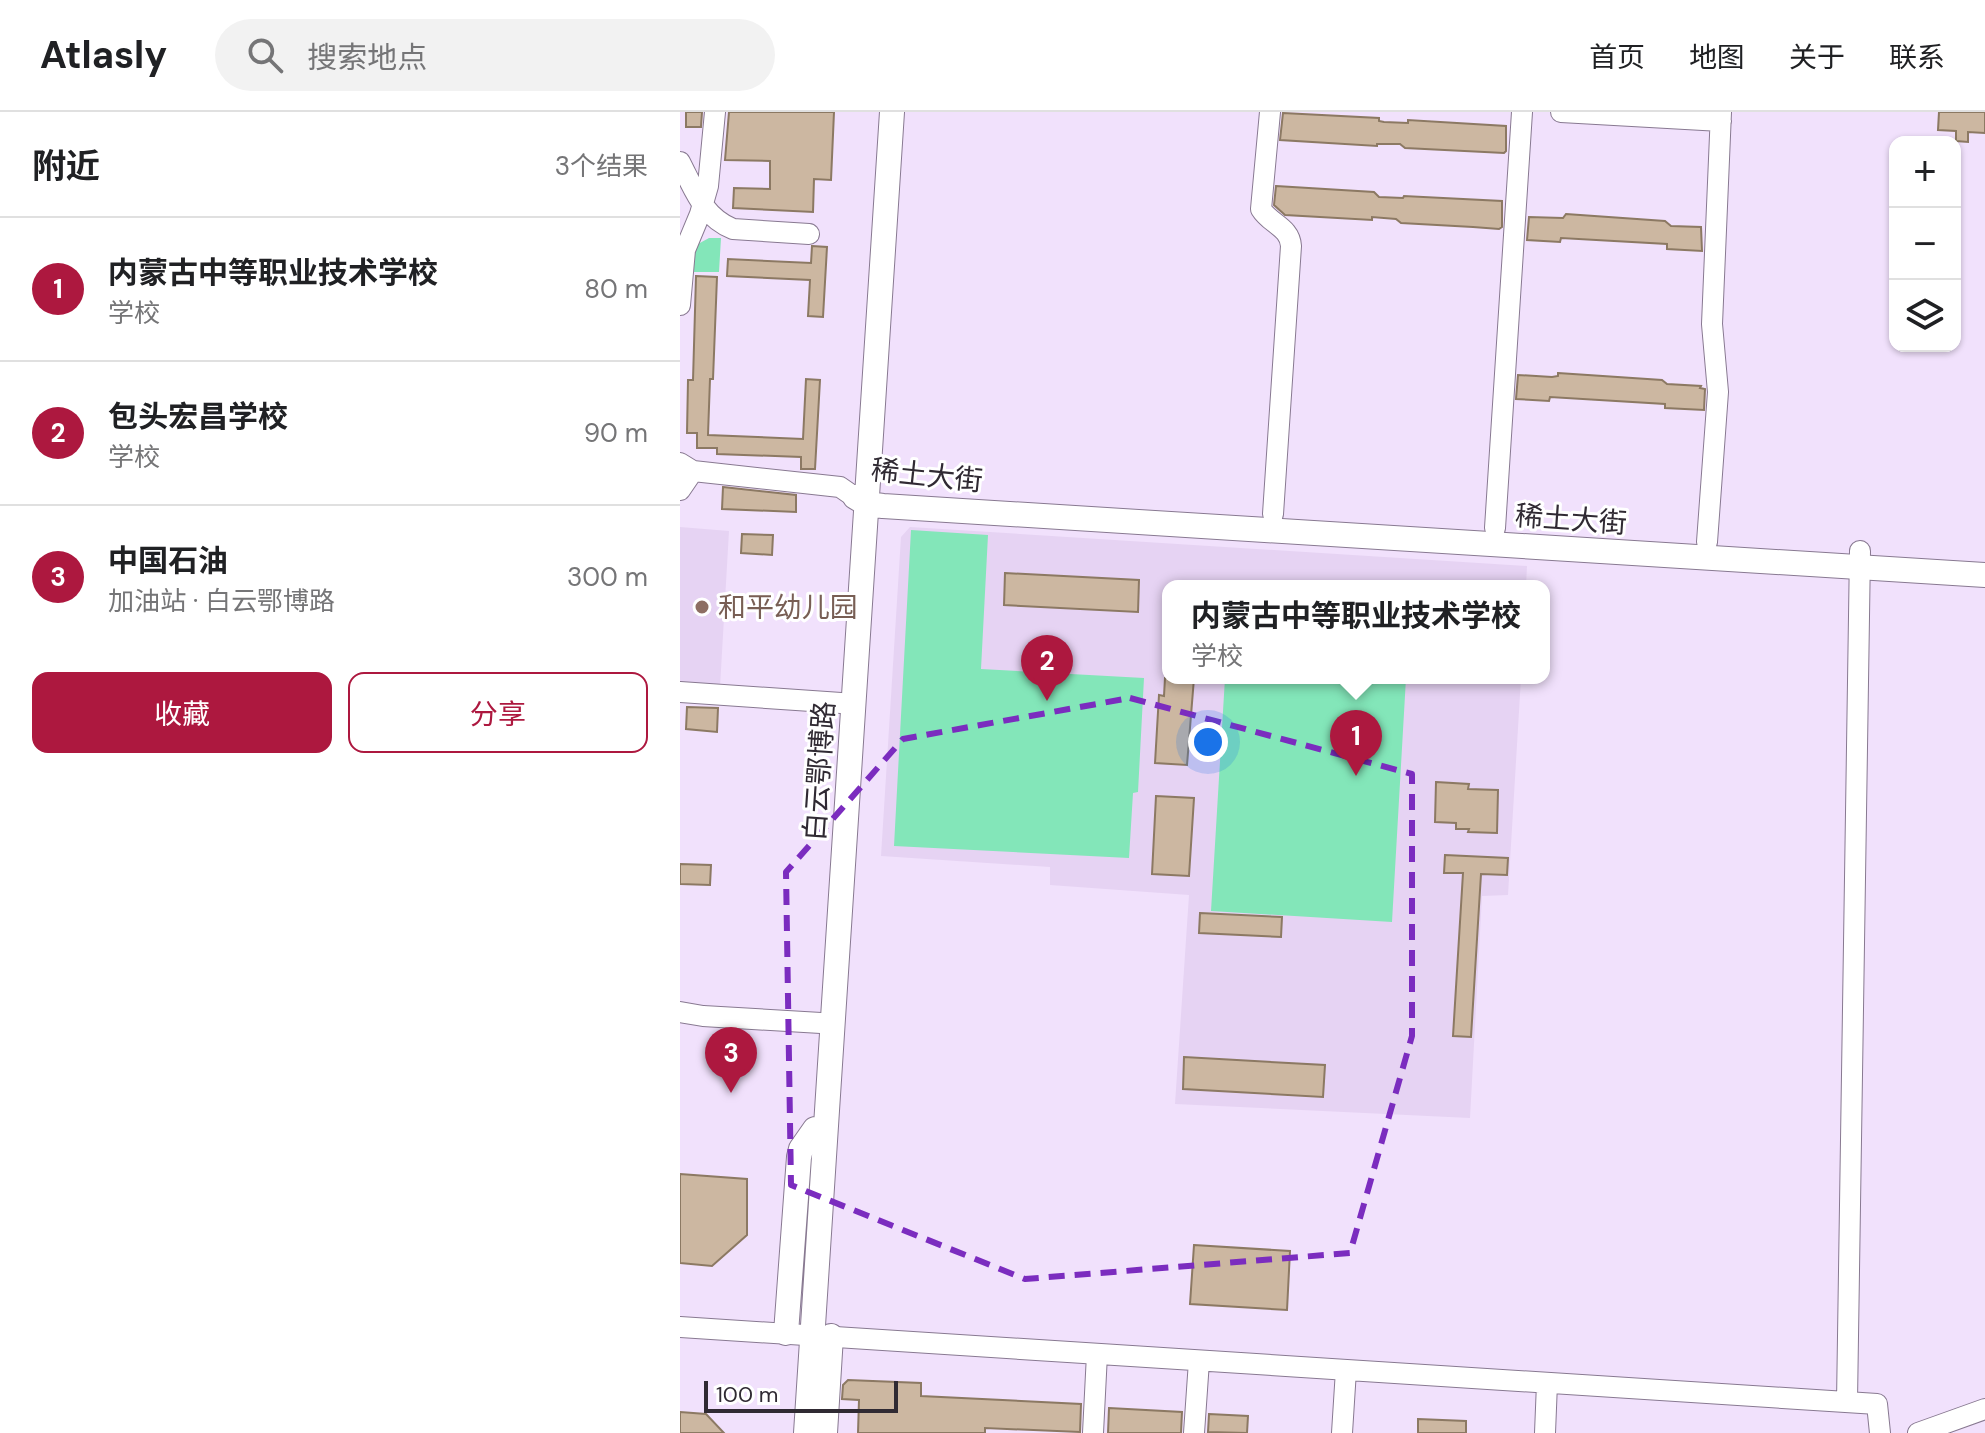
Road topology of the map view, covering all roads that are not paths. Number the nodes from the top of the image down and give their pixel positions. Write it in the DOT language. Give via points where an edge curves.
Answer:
graph roads {
  1 [pos="715,112"];
  2 [pos="878,112"];
  3 [pos="892,112"];
  4 [pos="1270,112"];
  5 [pos="1522,112"];
  6 [pos="1561,112"];
  7 [pos="1721,116"];
  8 [pos="680,162"];
  9 [pos="703,205"];
  10 [pos="809,234"];
  11 [pos="680,305"];
  12 [pos="687,467"];
  13 [pos="680,490"];
  14 [pos="863,496"];
  15 [pos="1273,514"];
  16 [pos="1495,528"];
  17 [pos="1707,542"];
  18 [pos="1860,559"];
  19 [pos="1985,559"];
  20 [pos="1985,575"];
  21 [pos="680,692"];
  22 [pos="841,703"];
  23 [pos="680,1012"];
  24 [pos="821,1023"];
  25 [pos="680,1327"];
  26 [pos="808,1334"];
  27 [pos="1097,1354"];
  28 [pos="1199,1361"];
  29 [pos="1346,1370"];
  30 [pos="1547,1383"];
  31 [pos="1847,1402"];
  32 [pos="1985,1409"];
  33 [pos="796,1433"];
  34 [pos="806,1433"];
  35 [pos="825,1433"];
  36 [pos="1093,1433"];
  37 [pos="1194,1433"];
  38 [pos="1342,1433"];
  39 [pos="1545,1433"];
  40 [pos="1880,1433"];
  41 [pos="1918,1433"];
  1 -- 9 [label="street"];
  2 -- 14 [label="main road, 白云鄂博路"];
  3 -- 14 [label="main road, 白云鄂博路"];
  4 -- 15 [label="street" via="1261,209 1289,235 1291,246"];
  5 -- 16 [label="street"];
  6 -- 7 [label="street"];
  7 -- 17 [label="street" via="1712,324 1718,392"];
  8 -- 9 [label="street"];
  9 -- 10 [label="street" via="733,229"];
  9 -- 11 [label="street" via="685,250"];
  12 -- 13 [label="street"];
  12 -- 14 [label="street" via="840,487"];
  14 -- 15 [label="main road, 稀土大街"];
  14 -- 18 [label="main road, 稀土大街"];
  14 -- 22 [label="main road, 白云鄂博路"];
  14 -- 26 [label="main road, 白云鄂博路"];
  15 -- 16 [label="main road, 稀土大街"];
  16 -- 17 [label="main road, 稀土大街"];
  17 -- 18 [label="main road, 稀土大街"];
  18 -- 19 [label="main road, 稀土大街"];
  18 -- 20 [label="main road, 稀土大街"];
  18 -- 31 [label="street"];
  21 -- 22 [label="street"];
  22 -- 24 [label="main road, 白云鄂博路"];
  23 -- 24 [label="street"];
  24 -- 26 [label="main road, 白云鄂博路" via="815,1129 799,1157"];
  25 -- 26 [label="street"];
  26 -- 27 [label="street"];
  26 -- 33 [label="main road, 白云鄂博路"];
  26 -- 34 [label="main road, 白云鄂博路"];
  26 -- 35 [label="main road"];
  27 -- 28 [label="street"];
  27 -- 36 [label="street"];
  28 -- 29 [label="street"];
  28 -- 37 [label="street"];
  29 -- 30 [label="street"];
  29 -- 38 [label="street"];
  30 -- 31 [label="street"];
  30 -- 39 [label="street"];
  31 -- 40 [label="street" via="1877,1404"];
  32 -- 41 [label="street"];
}
